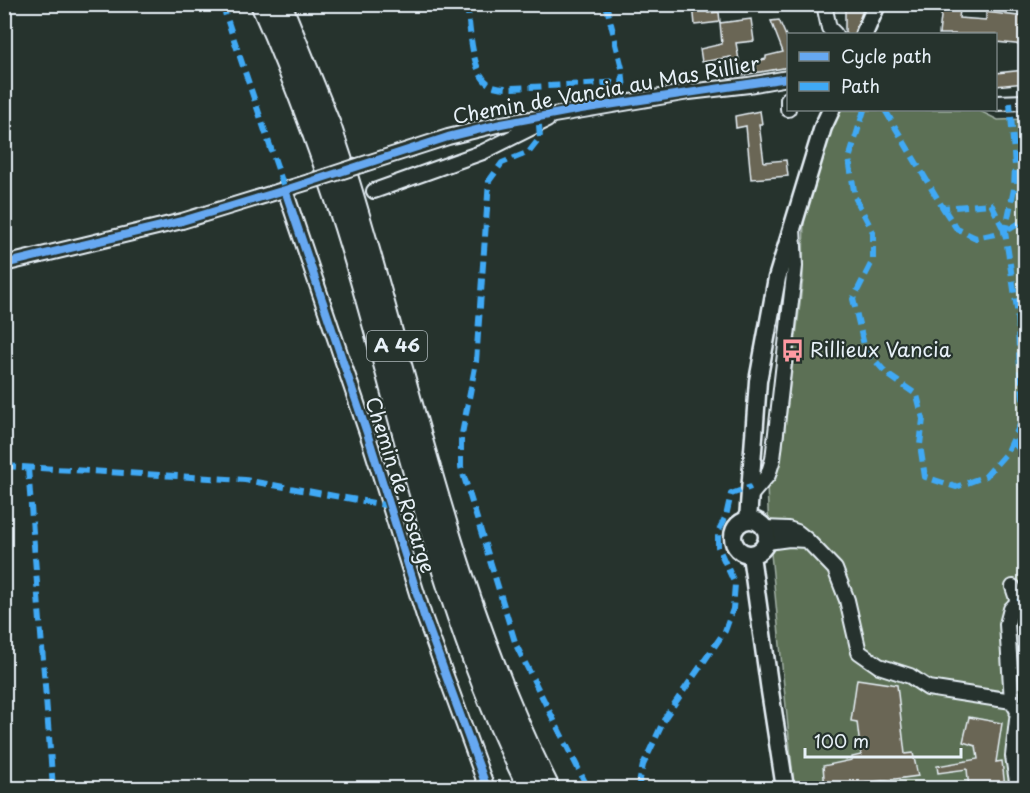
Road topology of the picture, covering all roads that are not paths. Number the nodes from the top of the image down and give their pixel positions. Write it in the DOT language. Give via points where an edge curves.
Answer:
graph roads {
  1 [pos="261,4"];
  2 [pos="280,4"];
  3 [pos="825,9"];
  4 [pos="834,33"];
  5 [pos="787,78"];
  6 [pos="1026,102"];
  7 [pos="997,103"];
  8 [pos="831,111"];
  9 [pos="557,114"];
  10 [pos="285,190"];
  11 [pos="374,191"];
  12 [pos="792,224"];
  13 [pos="4,264"];
  14 [pos="750,496"];
  15 [pos="748,520"];
  16 [pos="766,535"];
  17 [pos="751,555"];
  18 [pos="1012,587"];
  19 [pos="1012,701"];
  20 [pos="487,789"];
  21 [pos="529,789"];
  22 [pos="549,789"];
  23 [pos="785,789"];
  24 [pos="1018,789"];
  1 -- 21 [label="highway, A 46" via="294,80 332,186 449,591 473,660"];
  2 -- 22 [label="highway, A 46" via="348,179 465,581 510,702"];
  3 -- 4 [label="street"];
  5 -- 9 [label="street, Chemin de Vancia au Mas Rillier"];
  6 -- 7 [label="street"];
  8 -- 12 [label="main road"];
  9 -- 10 [label="street, Chemin de Vancia au Mas Rillier, bridge" via="448,137"];
  9 -- 11 [label="street" via="483,152"];
  10 -- 13 [label="street, Chemin de Vancia au Mas Rillier" via="182,221"];
  10 -- 20 [label="street, Chemin de Rosarge" via="372,446 424,616"];
  12 -- 14 [label="main road" via="777,278 759,374"];
  12 -- 14 [label="street" via="795,266 774,451 768,475"];
  14 -- 15 [label="main road"];
  15 -- 16 [label="main road" via="759,522"];
  15 -- 17 [label="main road" via="737,525 732,536 736,547"];
  16 -- 17 [label="main road" via="761,551"];
  16 -- 19 [label="street" via="807,540 826,559 847,600 859,652 879,666 910,676 928,688"];
  17 -- 23 [label="main road"];
  18 -- 19 [label="street" via="1018,602 1011,609 1007,624"];
  19 -- 24 [label="street" via="1018,711 1013,756"];
}
